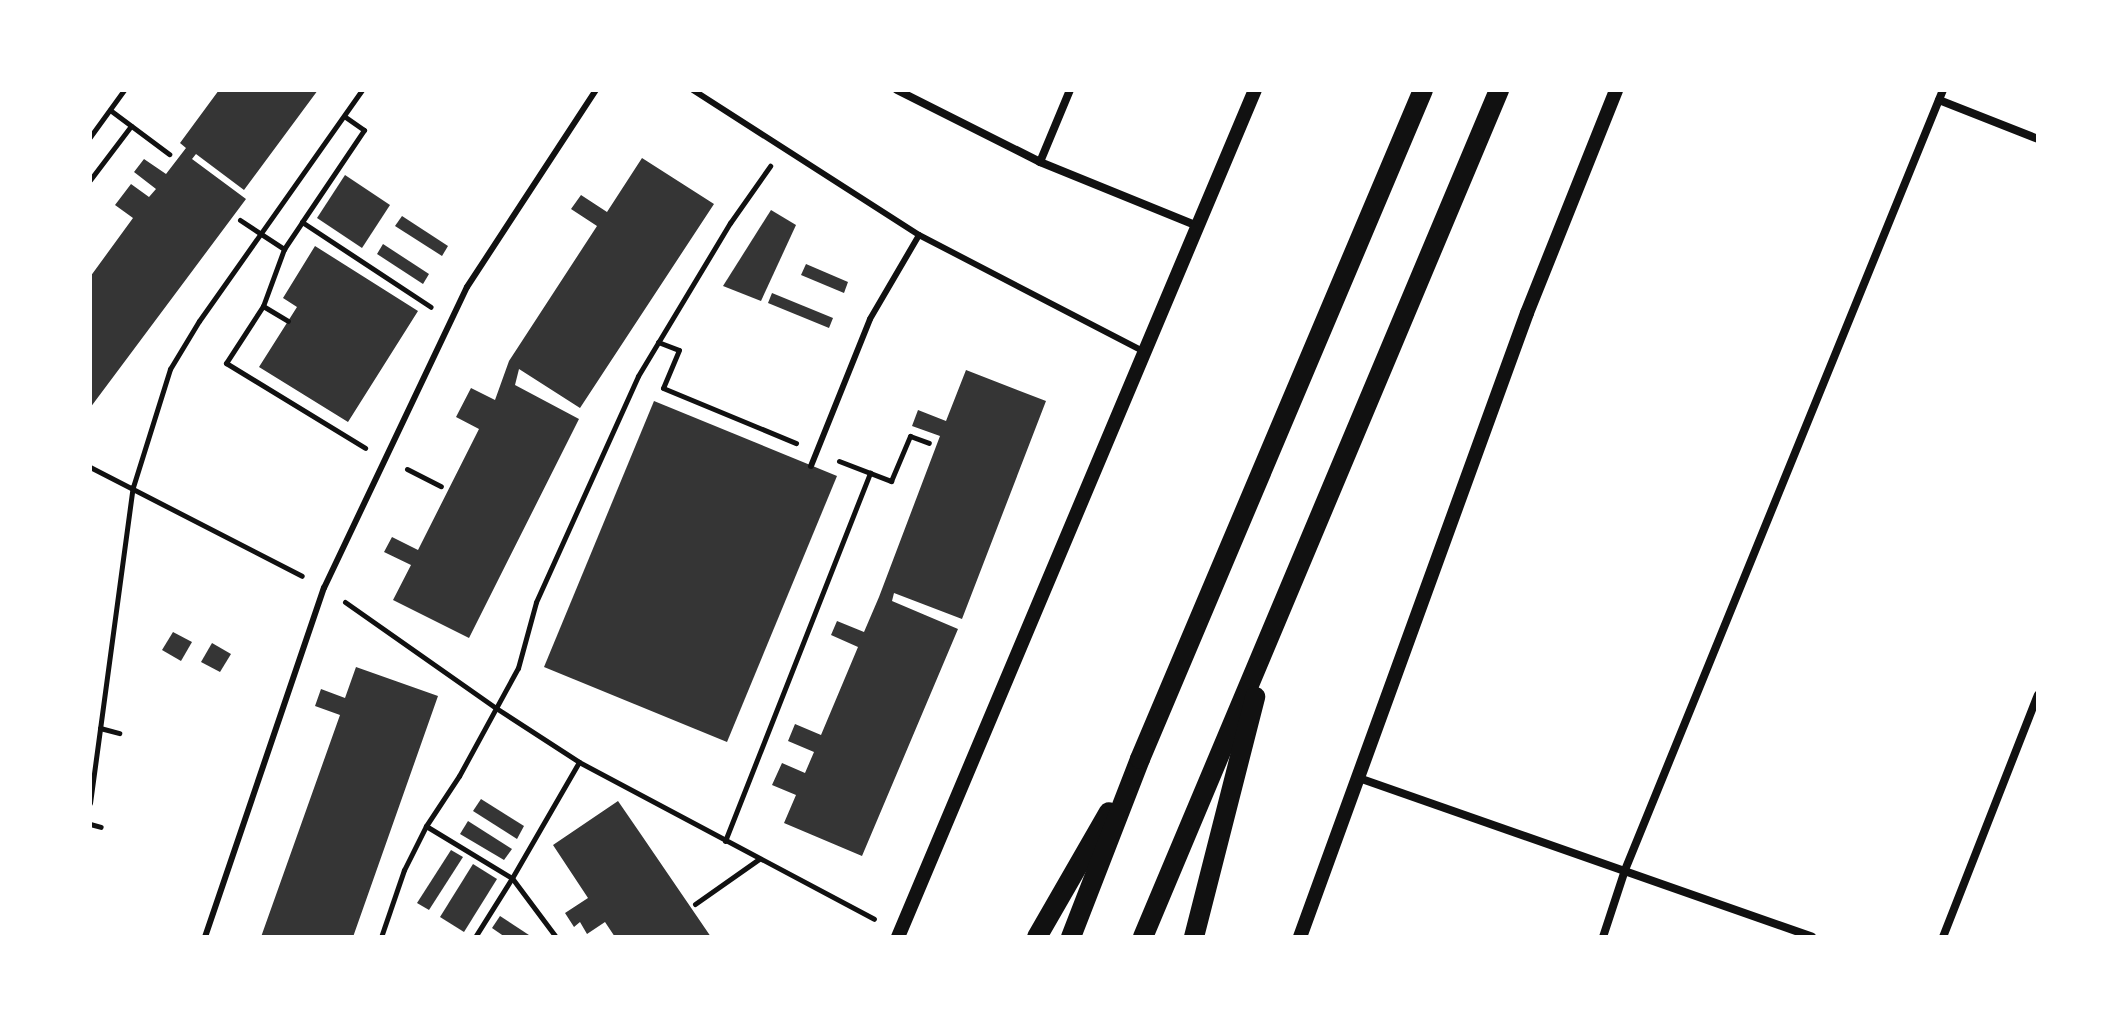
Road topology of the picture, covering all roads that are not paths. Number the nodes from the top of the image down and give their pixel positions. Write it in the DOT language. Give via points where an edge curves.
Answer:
graph roads {
  1 [pos="596,90"];
  2 [pos="693,90"];
  3 [pos="897,90"];
  4 [pos="1070,90"];
  5 [pos="1255,90"];
  6 [pos="1423,90"];
  7 [pos="1499,90"];
  8 [pos="1616,90"];
  9 [pos="1943,90"];
  10 [pos="1939,100"];
  11 [pos="2038,139"];
  12 [pos="1040,162"];
  13 [pos="1198,226"];
  14 [pos="919,235"];
  15 [pos="1143,352"];
  16 [pos="811,466"];
  17 [pos="1271,635"];
  18 [pos="2038,695"];
  19 [pos="1140,759"];
  20 [pos="1356,777"];
  21 [pos="1625,870"];
  22 [pos="899,934"];
  23 [pos="205,937"];
  24 [pos="1037,937"];
  25 [pos="1071,937"];
  26 [pos="1143,937"];
  27 [pos="1194,937"];
  28 [pos="1300,937"];
  29 [pos="1603,937"];
  30 [pos="1812,937"];
  31 [pos="1943,937"];
  1 -- 23 [label="lane" via="467,287 324,588"];
  2 -- 14 [label="lane"];
  3 -- 12 [label="street"];
  4 -- 12 [label="street"];
  5 -- 13 [label="street"];
  6 -- 19 [label="main road"];
  7 -- 17 [label="main road"];
  8 -- 20 [label="street" via="1527,313"];
  9 -- 10 [label="street"];
  10 -- 11 [label="street"];
  10 -- 21 [label="street"];
  12 -- 13 [label="street"];
  13 -- 15 [label="street"];
  14 -- 15 [label="lane"];
  14 -- 16 [label="lane" via="870,319"];
  15 -- 22 [label="street"];
  17 -- 26 [label="main road"];
  17 -- 27 [label="main road"];
  18 -- 31 [label="street"];
  19 -- 24 [label="main road"];
  19 -- 25 [label="main road"];
  20 -- 21 [label="street"];
  20 -- 28 [label="street"];
  21 -- 29 [label="street"];
  21 -- 30 [label="street"];
}
